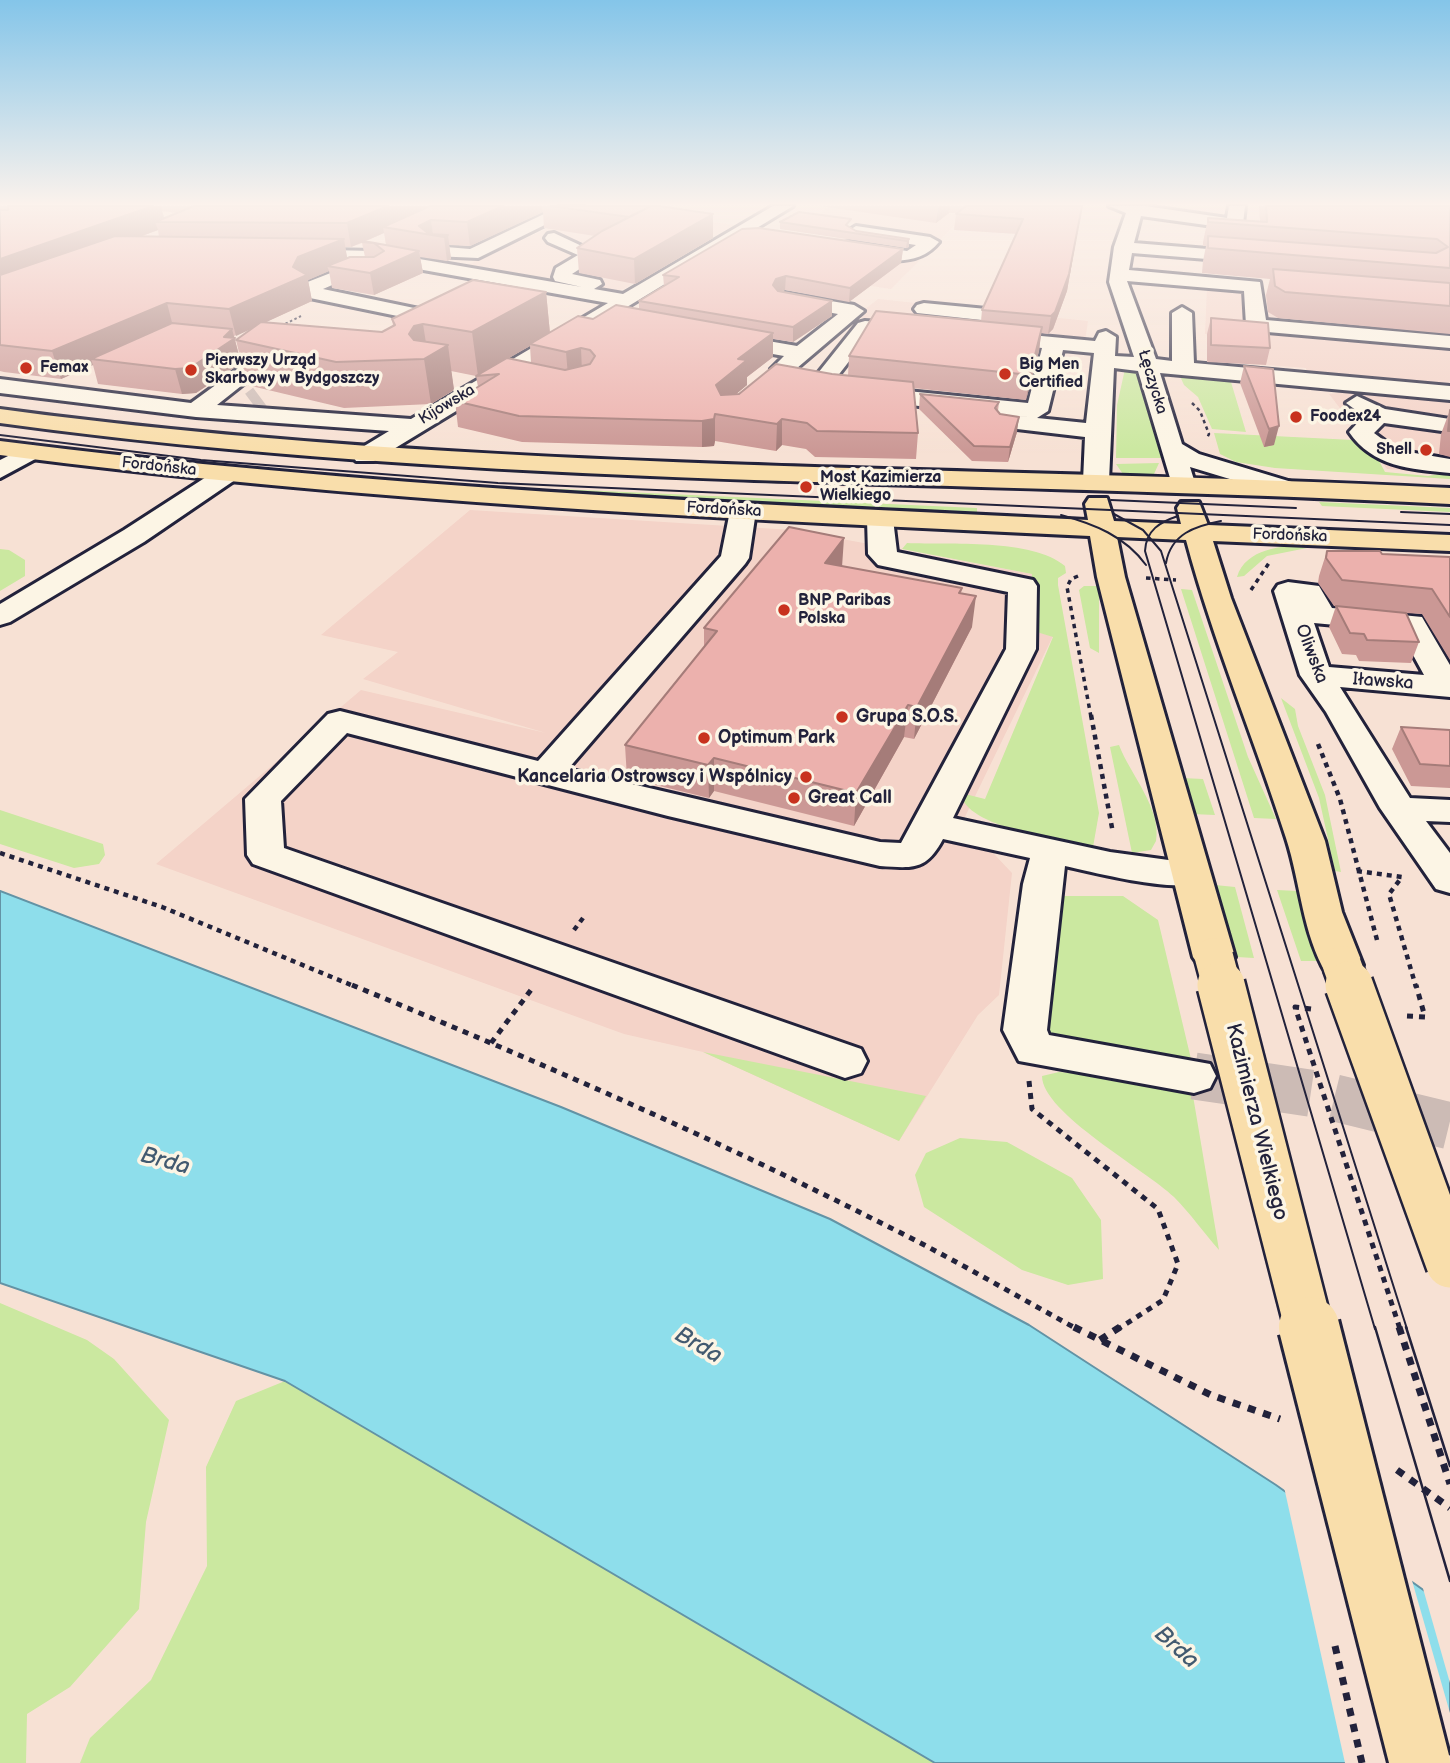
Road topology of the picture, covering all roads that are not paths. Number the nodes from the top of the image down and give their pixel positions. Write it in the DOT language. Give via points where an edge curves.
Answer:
graph roads {
  1 [pos="311,288"];
  2 [pos="531,288"];
  3 [pos="565,288"];
  4 [pos="604,288"];
  5 [pos="644,288"];
  6 [pos="1113,288"];
  7 [pos="1121,288"];
  8 [pos="1178,288"];
  9 [pos="1260,288"];
  10 [pos="630,296"];
  11 [pos="785,299"];
  12 [pos="510,300"];
  13 [pos="924,309"];
  14 [pos="563,310"];
  15 [pos="412,313"];
  16 [pos="596,316"];
  17 [pos="1042,320"];
  18 [pos="623,321"];
  19 [pos="1104,331"];
  20 [pos="943,332"];
  21 [pos="971,335"];
  22 [pos="705,336"];
  23 [pos="1450,342"];
  24 [pos="1054,343"];
  25 [pos="244,345"];
  26 [pos="1277,352"];
  27 [pos="800,354"];
  28 [pos="1450,360"];
  29 [pos="1147,364"];
  30 [pos="1183,368"];
  31 [pos="504,372"];
  32 [pos="1450,376"];
  33 [pos="770,379"];
  34 [pos="542,380"];
  35 [pos="450,381"];
  36 [pos="1336,382"];
  37 [pos="479,386"];
  38 [pos="10,388"];
  39 [pos="1450,393"];
  40 [pos="51,394"];
  41 [pos="871,407"];
  42 [pos="196,410"];
  43 [pos="1379,415"];
  44 [pos="0,416"];
  45 [pos="1442,425"];
  46 [pos="411,426"];
  47 [pos="1097,431"];
  48 [pos="0,447"];
  49 [pos="1171,447"];
  50 [pos="30,452"];
  51 [pos="365,456"];
  52 [pos="1450,466"];
  53 [pos="0,471"];
  54 [pos="226,475"];
  55 [pos="1096,481"];
  56 [pos="1182,483"];
  57 [pos="1286,488"];
  58 [pos="1450,496"];
  59 [pos="743,510"];
  60 [pos="880,519"];
  61 [pos="988,524"];
  62 [pos="1100,528"];
  63 [pos="1196,532"];
  64 [pos="1288,536"];
  65 [pos="1450,543"];
  66 [pos="1109,564"];
  67 [pos="1194,581"];
  68 [pos="0,616"];
  69 [pos="1315,675"];
  70 [pos="1448,687"];
  71 [pos="547,772"];
  72 [pos="1398,808"];
  73 [pos="1450,811"];
  74 [pos="931,825"];
  75 [pos="1050,852"];
  76 [pos="1191,874"];
  77 [pos="1450,880"];
  78 [pos="845,1061"];
  79 [pos="1195,1076"];
  80 [pos="1450,1264"];
  81 [pos="1420,1763"];
  1 -- 15 [label="street" via="313,295"];
  2 -- 12 [label="street"];
  3 -- 10 [label="street"];
  4 -- 10 [label="street"];
  5 -- 10 [label="street, Kijowska"];
  6 -- 19 [label="street, Łęczycka"];
  7 -- 29 [label="street, Łęczycka"];
  8 -- 30 [label="street"];
  9 -- 26 [label="street"];
  10 -- 16 [label="street, Kijowska"];
  11 -- 27 [label="street" via="854,311"];
  13 -- 17 [label="street"];
  14 -- 16 [label="street"];
  16 -- 18 [label="street"];
  16 -- 31 [label="street, Kijowska"];
  19 -- 24 [label="street"];
  19 -- 29 [label="street"];
  19 -- 47 [label="street, Łęczycka"];
  20 -- 24 [label="street" via="865,327 821,383 831,390 1037,411"];
  21 -- 24 [label="street"];
  22 -- 27 [label="street"];
  23 -- 26 [label="street"];
  25 -- 42 [label="street" via="274,352"];
  26 -- 28 [label="street"];
  26 -- 30 [label="street"];
  26 -- 32 [label="street"];
  26 -- 36 [label="street"];
  27 -- 33 [label="street"];
  29 -- 30 [label="street"];
  29 -- 49 [label="street, Łęczycka"];
  31 -- 34 [label="street"];
  31 -- 37 [label="street, Kijowska"];
  35 -- 37 [label="street"];
  36 -- 39 [label="street"];
  36 -- 43 [label="street" via="1352,400"];
  37 -- 46 [label="street, Kijowska"];
  38 -- 40 [label="street"];
  38 -- 40 [label="street" via="80,373"];
  40 -- 42 [label="street"];
  41 -- 47 [label="street"];
  42 -- 46 [label="street" via="243,408"];
  43 -- 45 [label="street"];
  43 -- 52 [label="street" via="1361,432 1367,444 1400,460"];
  44 -- 51 [label="main road, Fordońska"];
  46 -- 51 [label="street, Kijowska"];
  47 -- 55 [label="street, Łęczycka"];
  48 -- 50 [label="main road, Fordońska"];
  49 -- 56 [label="street, Łęczycka"];
  49 -- 57 [label="street" via="1212,467"];
  50 -- 53 [label="street"];
  50 -- 54 [label="main road, Fordońska"];
  51 -- 55 [label="main road, Fordońska" via="599,468"];
  54 -- 59 [label="main road, Fordońska"];
  54 -- 68 [label="street"];
  55 -- 56 [label="main road, Fordońska"];
  55 -- 62 [label="main road, Kazimierza Wielkiego"];
  56 -- 57 [label="main road, Fordońska"];
  56 -- 63 [label="main road"];
  57 -- 58 [label="main road, Fordońska"];
  59 -- 60 [label="main road, Fordońska"];
  59 -- 71 [label="street" via="735,558"];
  60 -- 61 [label="main road, Fordońska"];
  60 -- 74 [label="street" via="881,554 888,559 1023,586 1021,649"];
  61 -- 62 [label="main road, Fordońska"];
  61 -- 66 [label="main road" via="1073,544"];
  62 -- 63 [label="main road, Fordońska"];
  62 -- 66 [label="main road, Kazimierza Wielkiego"];
  63 -- 64 [label="main road, Fordońska"];
  63 -- 67 [label="main road"];
  64 -- 65 [label="main road, Fordońska"];
  64 -- 67 [label="main road" via="1240,554"];
  66 -- 76 [label="main road, Kazimierza Wielkiego"];
  67 -- 80 [label="main road, bridge" via="1306,842 1322,912"];
  69 -- 70 [label="street, Iławska"];
  69 -- 70 [label="street, Oliwska" via="1298,591 1321,616 1406,615"];
  69 -- 72 [label="street, Oliwska"];
  71 -- 74 [label="street" via="880,854 911,856"];
  71 -- 78 [label="street" via="340,720 263,799 266,855"];
  72 -- 73 [label="street"];
  72 -- 77 [label="street, Oliwska"];
  74 -- 75 [label="street"];
  75 -- 76 [label="street"];
  75 -- 79 [label="street" via="1025,1030 1035,1049"];
  76 -- 81 [label="main road, Kazimierza Wielkiego, bridge"];
}
